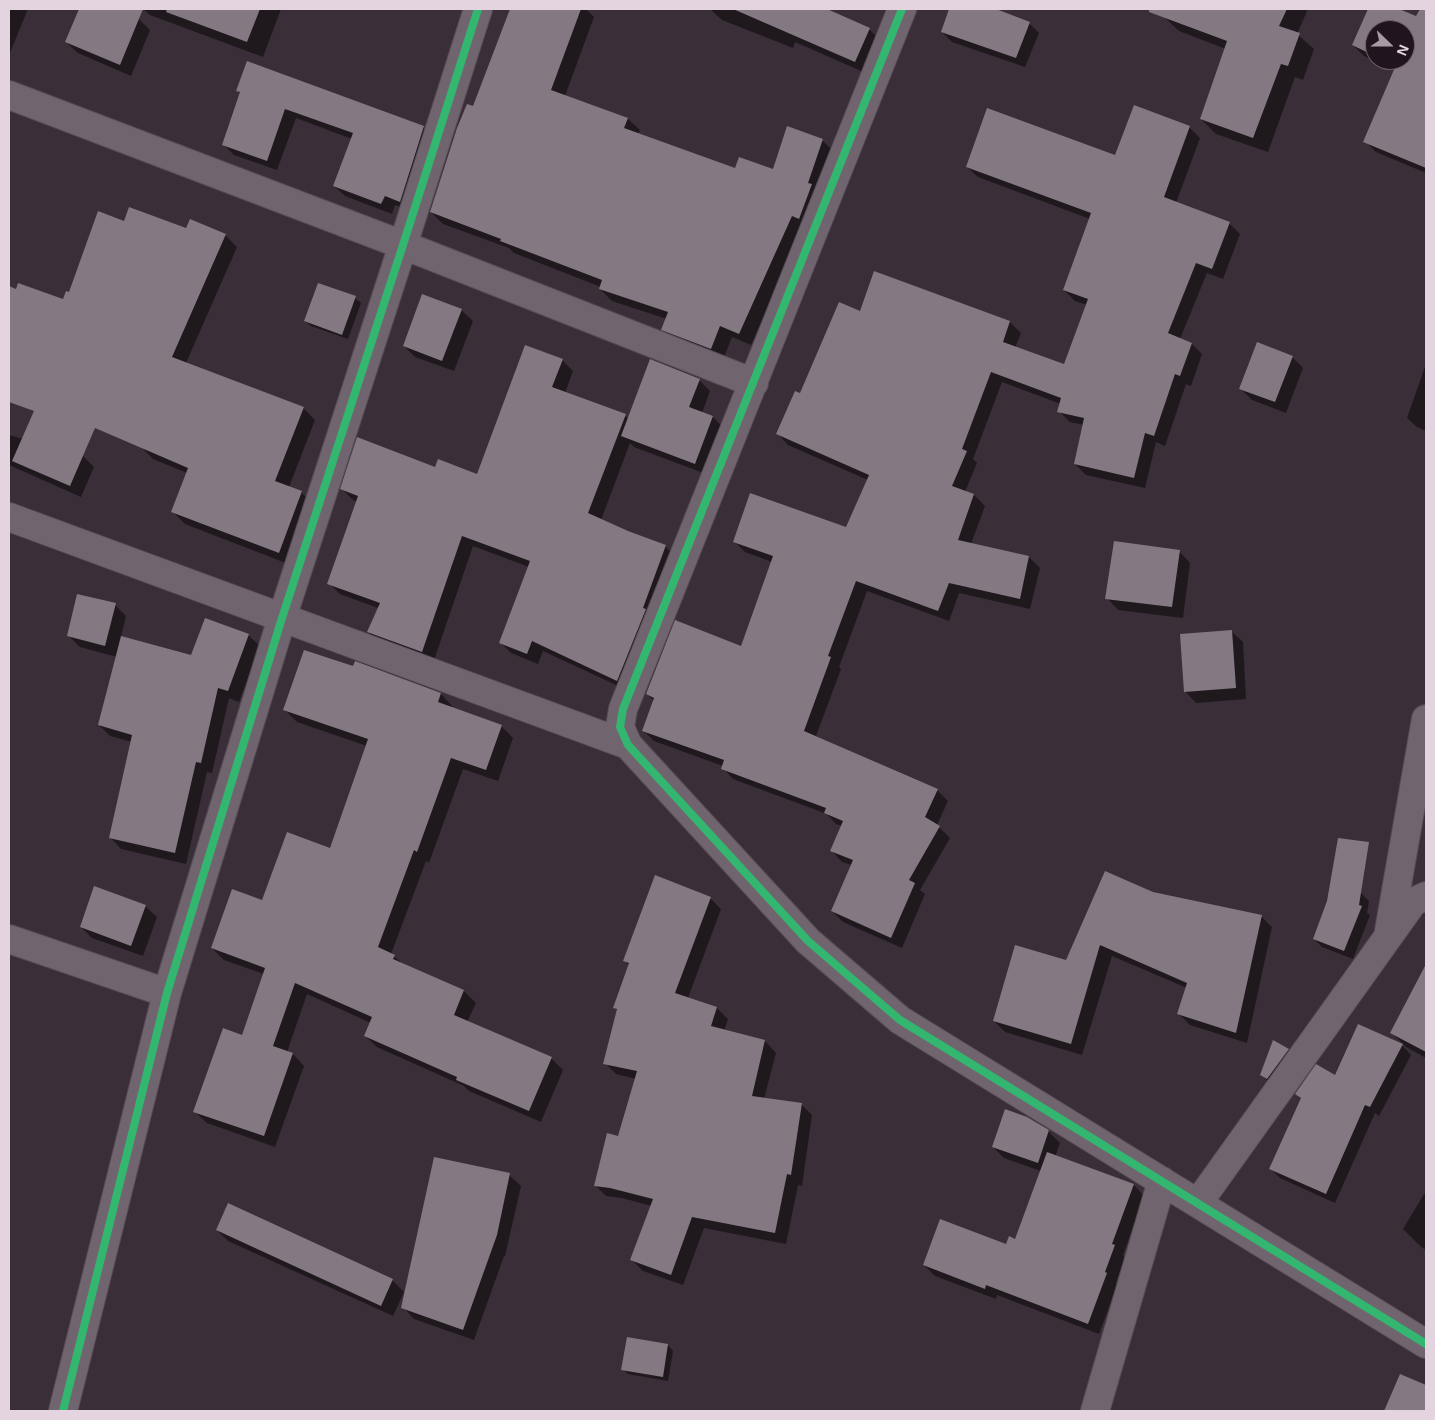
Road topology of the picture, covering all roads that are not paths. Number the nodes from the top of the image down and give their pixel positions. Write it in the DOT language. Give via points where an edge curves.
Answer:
graph roads {
  1 [pos="478,9"];
  2 [pos="902,9"];
  3 [pos="9,95"];
  4 [pos="404,245"];
  5 [pos="754,384"];
  6 [pos="9,517"];
  7 [pos="282,618"];
  8 [pos="1426,718"];
  9 [pos="628,745"];
  10 [pos="1426,896"];
  11 [pos="1388,938"];
  12 [pos="9,939"];
  13 [pos="167,993"];
  14 [pos="1162,1180"];
  15 [pos="1198,1203"];
  16 [pos="1426,1344"];
  17 [pos="63,1411"];
  18 [pos="1095,1411"];
  1 -- 4 [label="street"];
  2 -- 5 [label="street"];
  3 -- 4 [label="street"];
  4 -- 5 [label="street"];
  4 -- 7 [label="street"];
  5 -- 9 [label="street" via="623,709 620,727"];
  6 -- 7 [label="street"];
  7 -- 9 [label="street"];
  7 -- 13 [label="street"];
  8 -- 11 [label="street"];
  9 -- 14 [label="street" via="808,941 900,1020"];
  10 -- 11 [label="street" via="1413,902"];
  11 -- 15 [label="street"];
  12 -- 13 [label="street"];
  13 -- 17 [label="street"];
  14 -- 15 [label="street"];
  14 -- 18 [label="street"];
  15 -- 16 [label="street"];
}
